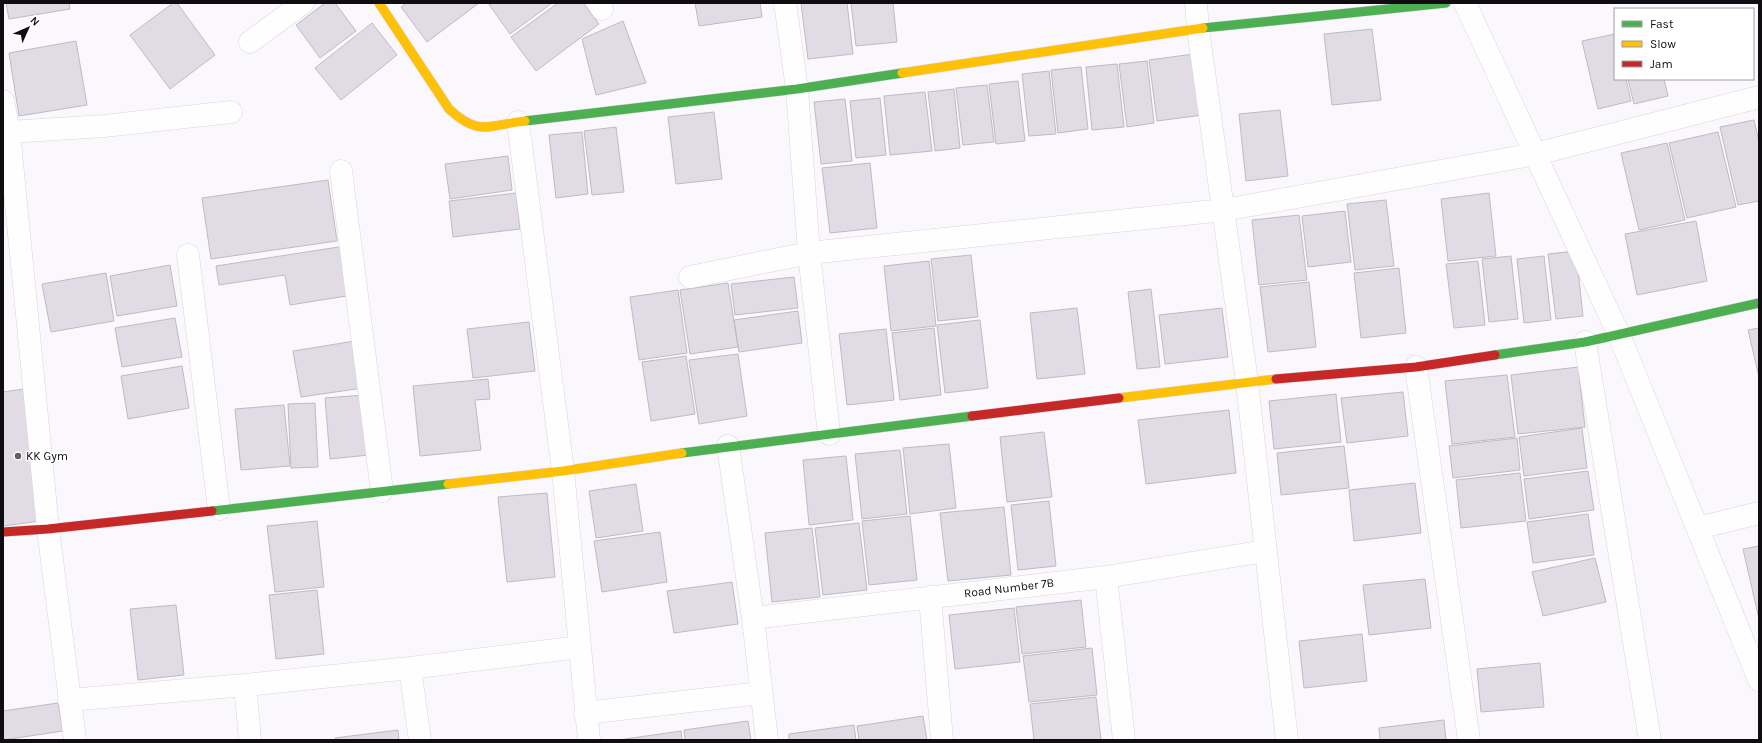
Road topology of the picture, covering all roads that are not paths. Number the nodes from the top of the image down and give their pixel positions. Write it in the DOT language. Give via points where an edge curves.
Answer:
graph roads {
  1 [pos="303,3"];
  2 [pos="379,3"];
  3 [pos="785,3"];
  4 [pos="1196,3"];
  5 [pos="1446,3"];
  6 [pos="1465,3"];
  7 [pos="1198,29"];
  8 [pos="250,42"];
  9 [pos="797,89"];
  10 [pos="1759,97"];
  11 [pos="3,101"];
  12 [pos="231,112"];
  13 [pos="518,122"];
  14 [pos="9,132"];
  15 [pos="1536,154"];
  16 [pos="341,171"];
  17 [pos="1224,210"];
  18 [pos="809,253"];
  19 [pos="188,255"];
  20 [pos="690,277"];
  21 [pos="1759,303"];
  22 [pos="1619,335"];
  23 [pos="1585,342"];
  24 [pos="1416,367"];
  25 [pos="1247,382"];
  26 [pos="829,434"];
  27 [pos="728,446"];
  28 [pos="562,471"];
  29 [pos="382,491"];
  30 [pos="219,509"];
  31 [pos="1759,513"];
  32 [pos="48,528"];
  33 [pos="1698,528"];
  34 [pos="3,532"];
  35 [pos="1265,552"];
  36 [pos="1106,577"];
  37 [pos="930,597"];
  38 [pos="753,618"];
  39 [pos="579,647"];
  40 [pos="410,668"];
  41 [pos="1759,680"];
  42 [pos="245,685"];
  43 [pos="761,693"];
  44 [pos="69,700"];
  45 [pos="585,713"];
  46 [pos="75,740"];
  47 [pos="250,740"];
  48 [pos="420,740"];
  49 [pos="589,740"];
  50 [pos="766,740"];
  51 [pos="942,740"];
  52 [pos="1124,740"];
  53 [pos="1287,740"];
  54 [pos="1469,740"];
  55 [pos="1650,740"];
  1 -- 8 [label="street"];
  2 -- 13 [label="street" via="449,109 461,121 478,129"];
  3 -- 9 [label="street"];
  4 -- 7 [label="street"];
  5 -- 7 [label="street"];
  6 -- 15 [label="street"];
  7 -- 9 [label="street"];
  7 -- 17 [label="street"];
  9 -- 13 [label="street"];
  9 -- 18 [label="street"];
  10 -- 15 [label="street"];
  11 -- 14 [label="street"];
  12 -- 14 [label="street" via="104,126"];
  13 -- 28 [label="street"];
  14 -- 32 [label="street"];
  15 -- 17 [label="street"];
  15 -- 22 [label="street"];
  16 -- 29 [label="street"];
  17 -- 18 [label="street"];
  17 -- 25 [label="street"];
  18 -- 20 [label="street"];
  18 -- 26 [label="street"];
  19 -- 30 [label="street"];
  21 -- 22 [label="street"];
  22 -- 23 [label="street"];
  22 -- 33 [label="street"];
  23 -- 24 [label="street"];
  23 -- 55 [label="street"];
  24 -- 25 [label="street"];
  24 -- 54 [label="street"];
  25 -- 26 [label="street"];
  25 -- 35 [label="street"];
  26 -- 27 [label="street"];
  27 -- 28 [label="street"];
  27 -- 38 [label="street"];
  28 -- 29 [label="street"];
  28 -- 39 [label="street"];
  29 -- 30 [label="street"];
  30 -- 32 [label="street"];
  31 -- 33 [label="street"];
  32 -- 34 [label="street"];
  32 -- 44 [label="street"];
  33 -- 41 [label="street"];
  35 -- 36 [label="street, Road Number 7B"];
  35 -- 53 [label="street"];
  36 -- 37 [label="street, Road Number 7B"];
  36 -- 52 [label="street"];
  37 -- 38 [label="street, Road Number 7B"];
  37 -- 51 [label="street"];
  38 -- 43 [label="street"];
  39 -- 40 [label="street"];
  39 -- 45 [label="street"];
  40 -- 42 [label="street"];
  40 -- 48 [label="street"];
  42 -- 44 [label="street"];
  42 -- 47 [label="street"];
  43 -- 45 [label="street"];
  43 -- 50 [label="street"];
  44 -- 46 [label="street"];
  45 -- 49 [label="street"];
}
